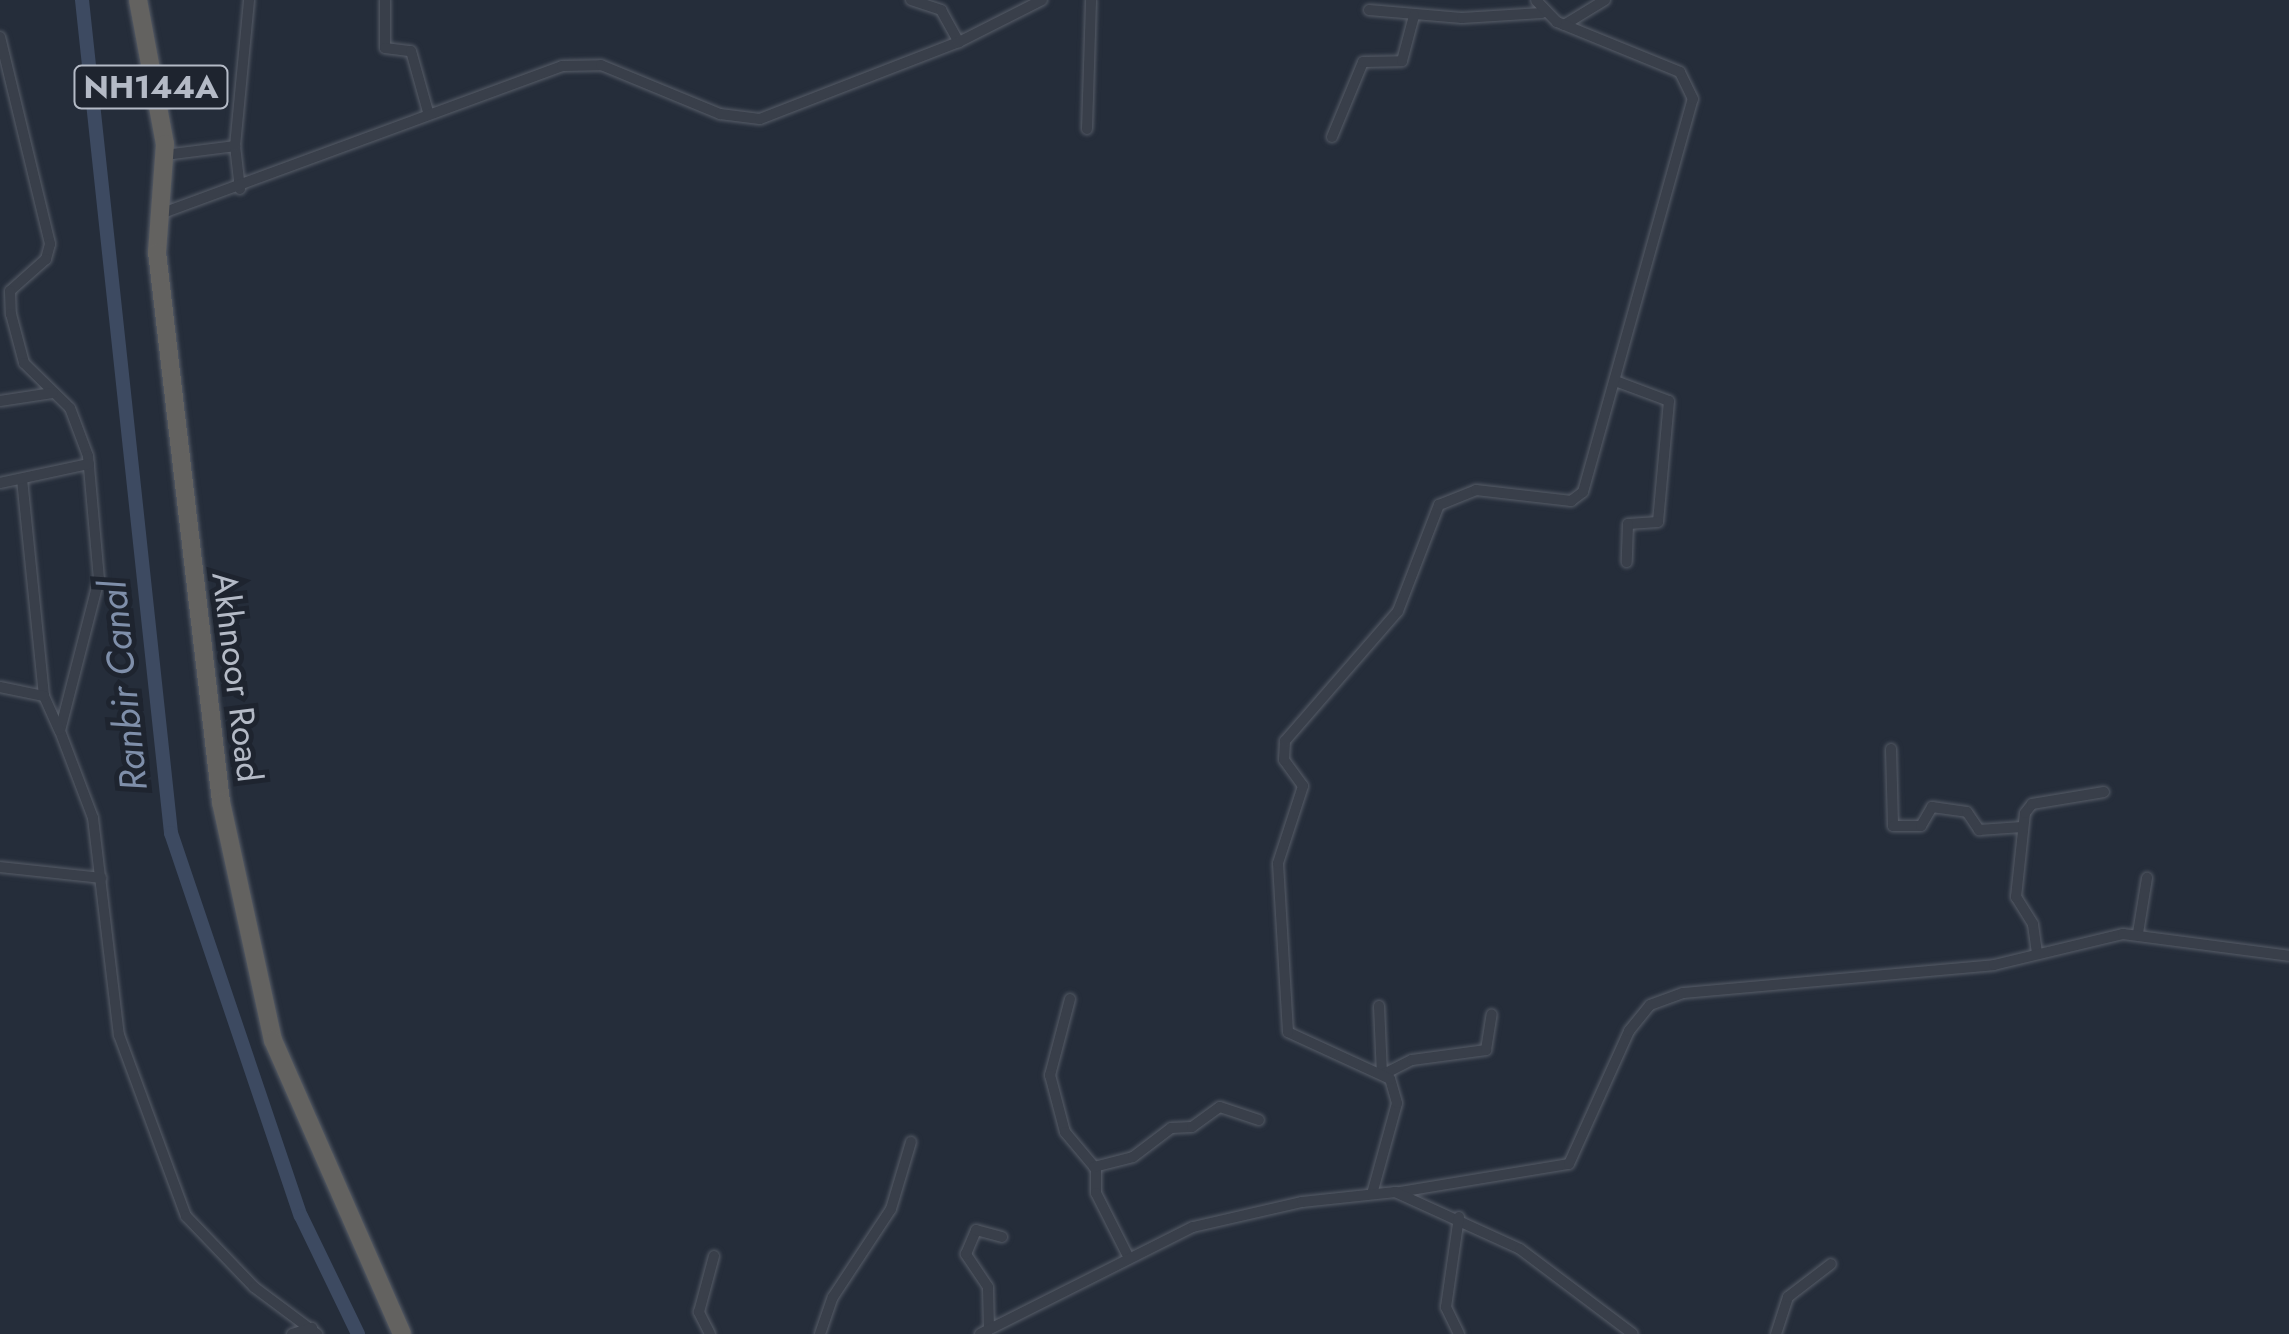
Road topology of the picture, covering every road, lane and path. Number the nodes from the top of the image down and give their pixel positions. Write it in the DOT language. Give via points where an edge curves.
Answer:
graph roads {
  1 [pos="138,0"];
  2 [pos="249,0"];
  3 [pos="385,0"];
  4 [pos="911,0"];
  5 [pos="1042,0"];
  6 [pos="1090,0"];
  7 [pos="1536,0"];
  8 [pos="1605,0"];
  9 [pos="1369,10"];
  10 [pos="1542,13"];
  11 [pos="1414,16"];
  12 [pos="1564,25"];
  13 [pos="0,36"];
  14 [pos="958,42"];
  15 [pos="426,106"];
  16 [pos="1088,130"];
  17 [pos="1332,137"];
  18 [pos="235,146"];
  19 [pos="164,172"];
  20 [pos="240,189"];
  21 [pos="159,214"];
  22 [pos="1618,382"];
  23 [pos="52,392"];
  24 [pos="0,401"];
  25 [pos="89,464"];
  26 [pos="22,479"];
  27 [pos="0,483"];
  28 [pos="1627,562"];
  29 [pos="0,687"];
  30 [pos="44,696"];
  31 [pos="60,731"];
  32 [pos="1890,749"];
  33 [pos="2104,792"];
  34 [pos="2022,827"];
  35 [pos="0,866"];
  36 [pos="102,878"];
  37 [pos="2148,878"];
  38 [pos="2138,933"];
  39 [pos="2036,953"];
  40 [pos="2289,956"];
  41 [pos="1070,1000"];
  42 [pos="1379,1006"];
  43 [pos="1492,1014"];
  44 [pos="1383,1074"];
  45 [pos="1260,1120"];
  46 [pos="911,1142"];
  47 [pos="1094,1167"];
  48 [pos="1400,1192"];
  49 [pos="1372,1194"];
  50 [pos="1459,1218"];
  51 [pos="1002,1237"];
  52 [pos="1127,1254"];
  53 [pos="714,1256"];
  54 [pos="1831,1264"];
  55 [pos="315,1331"];
  56 [pos="985,1331"];
  57 [pos="292,1334"];
  58 [pos="402,1334"];
  59 [pos="710,1334"];
  60 [pos="820,1334"];
  61 [pos="1458,1334"];
  62 [pos="1633,1334"];
  63 [pos="1776,1334"];
  1 -- 19 [label="highway, Akhnoor Road / NH144A"];
  2 -- 18 [label="street"];
  3 -- 15 [label="street" via="385,48 411,51"];
  4 -- 14 [label="street" via="940,10"];
  5 -- 14 [label="street"];
  6 -- 16 [label="street"];
  7 -- 10 [label="street"];
  8 -- 12 [label="street"];
  9 -- 11 [label="street"];
  10 -- 11 [label="street"];
  10 -- 12 [label="street"];
  11 -- 17 [label="street" via="1402,62 1362,62"];
  12 -- 22 [label="street" via="1680,72 1692,86"];
  13 -- 23 [label="street" via="50,244 46,259 10,291 12,314 24,363"];
  14 -- 15 [label="street" via="760,119 720,114 589,64"];
  15 -- 20 [label="street"];
  18 -- 19 [label="street"];
  18 -- 20 [label="street"];
  19 -- 21 [label="highway, Akhnoor Road / NH144A"];
  20 -- 21 [label="street"];
  21 -- 58 [label="highway, Akhnoor Road / NH144A" via="197,638 221,802 273,1040 344,1188"];
  22 -- 28 [label="street" via="1669,401 1658,524 1628,524"];
  22 -- 44 [label="street" via="1583,492 1570,501 1476,490 1439,505 1398,611 1285,741 1284,760 1303,786 1278,863 1288,1032"];
  23 -- 24 [label="street"];
  23 -- 25 [label="street" via="70,408"];
  25 -- 26 [label="street"];
  25 -- 31 [label="street" via="99,579"];
  26 -- 27 [label="street"];
  26 -- 30 [label="street"];
  29 -- 30 [label="street"];
  30 -- 31 [label="street"];
  31 -- 36 [label="street" via="93,818"];
  32 -- 34 [label="street" via="1893,826 1921,826 1932,807 1967,812 1978,830"];
  33 -- 34 [label="street" via="2029,805"];
  34 -- 39 [label="street" via="2016,897 2033,924"];
  35 -- 36 [label="street"];
  36 -- 55 [label="street" via="119,1034 186,1216 254,1287"];
  37 -- 38 [label="street"];
  38 -- 39 [label="street"];
  38 -- 40 [label="street"];
  39 -- 48 [label="street" via="1979,966 1710,987 1666,998 1629,1031 1573,1161"];
  41 -- 47 [label="street" via="1050,1075 1065,1132"];
  42 -- 44 [label="street"];
  43 -- 44 [label="street" via="1486,1050 1412,1060"];
  44 -- 49 [label="street" via="1397,1103"];
  45 -- 47 [label="street" via="1220,1107 1192,1127 1171,1128 1133,1158"];
  46 -- 60 [label="street" via="891,1209 834,1298"];
  47 -- 52 [label="street" via="1096,1194"];
  48 -- 49 [label="street"];
  48 -- 50 [label="street"];
  49 -- 52 [label="street" via="1228,1216"];
  50 -- 61 [label="street" via="1446,1308"];
  50 -- 62 [label="street" via="1542,1263"];
  51 -- 56 [label="street" via="976,1230 966,1254 988,1287"];
  52 -- 56 [label="street"];
  53 -- 59 [label="street" via="699,1312"];
  54 -- 63 [label="street" via="1788,1297"];
  55 -- 57 [label="street"];
}
